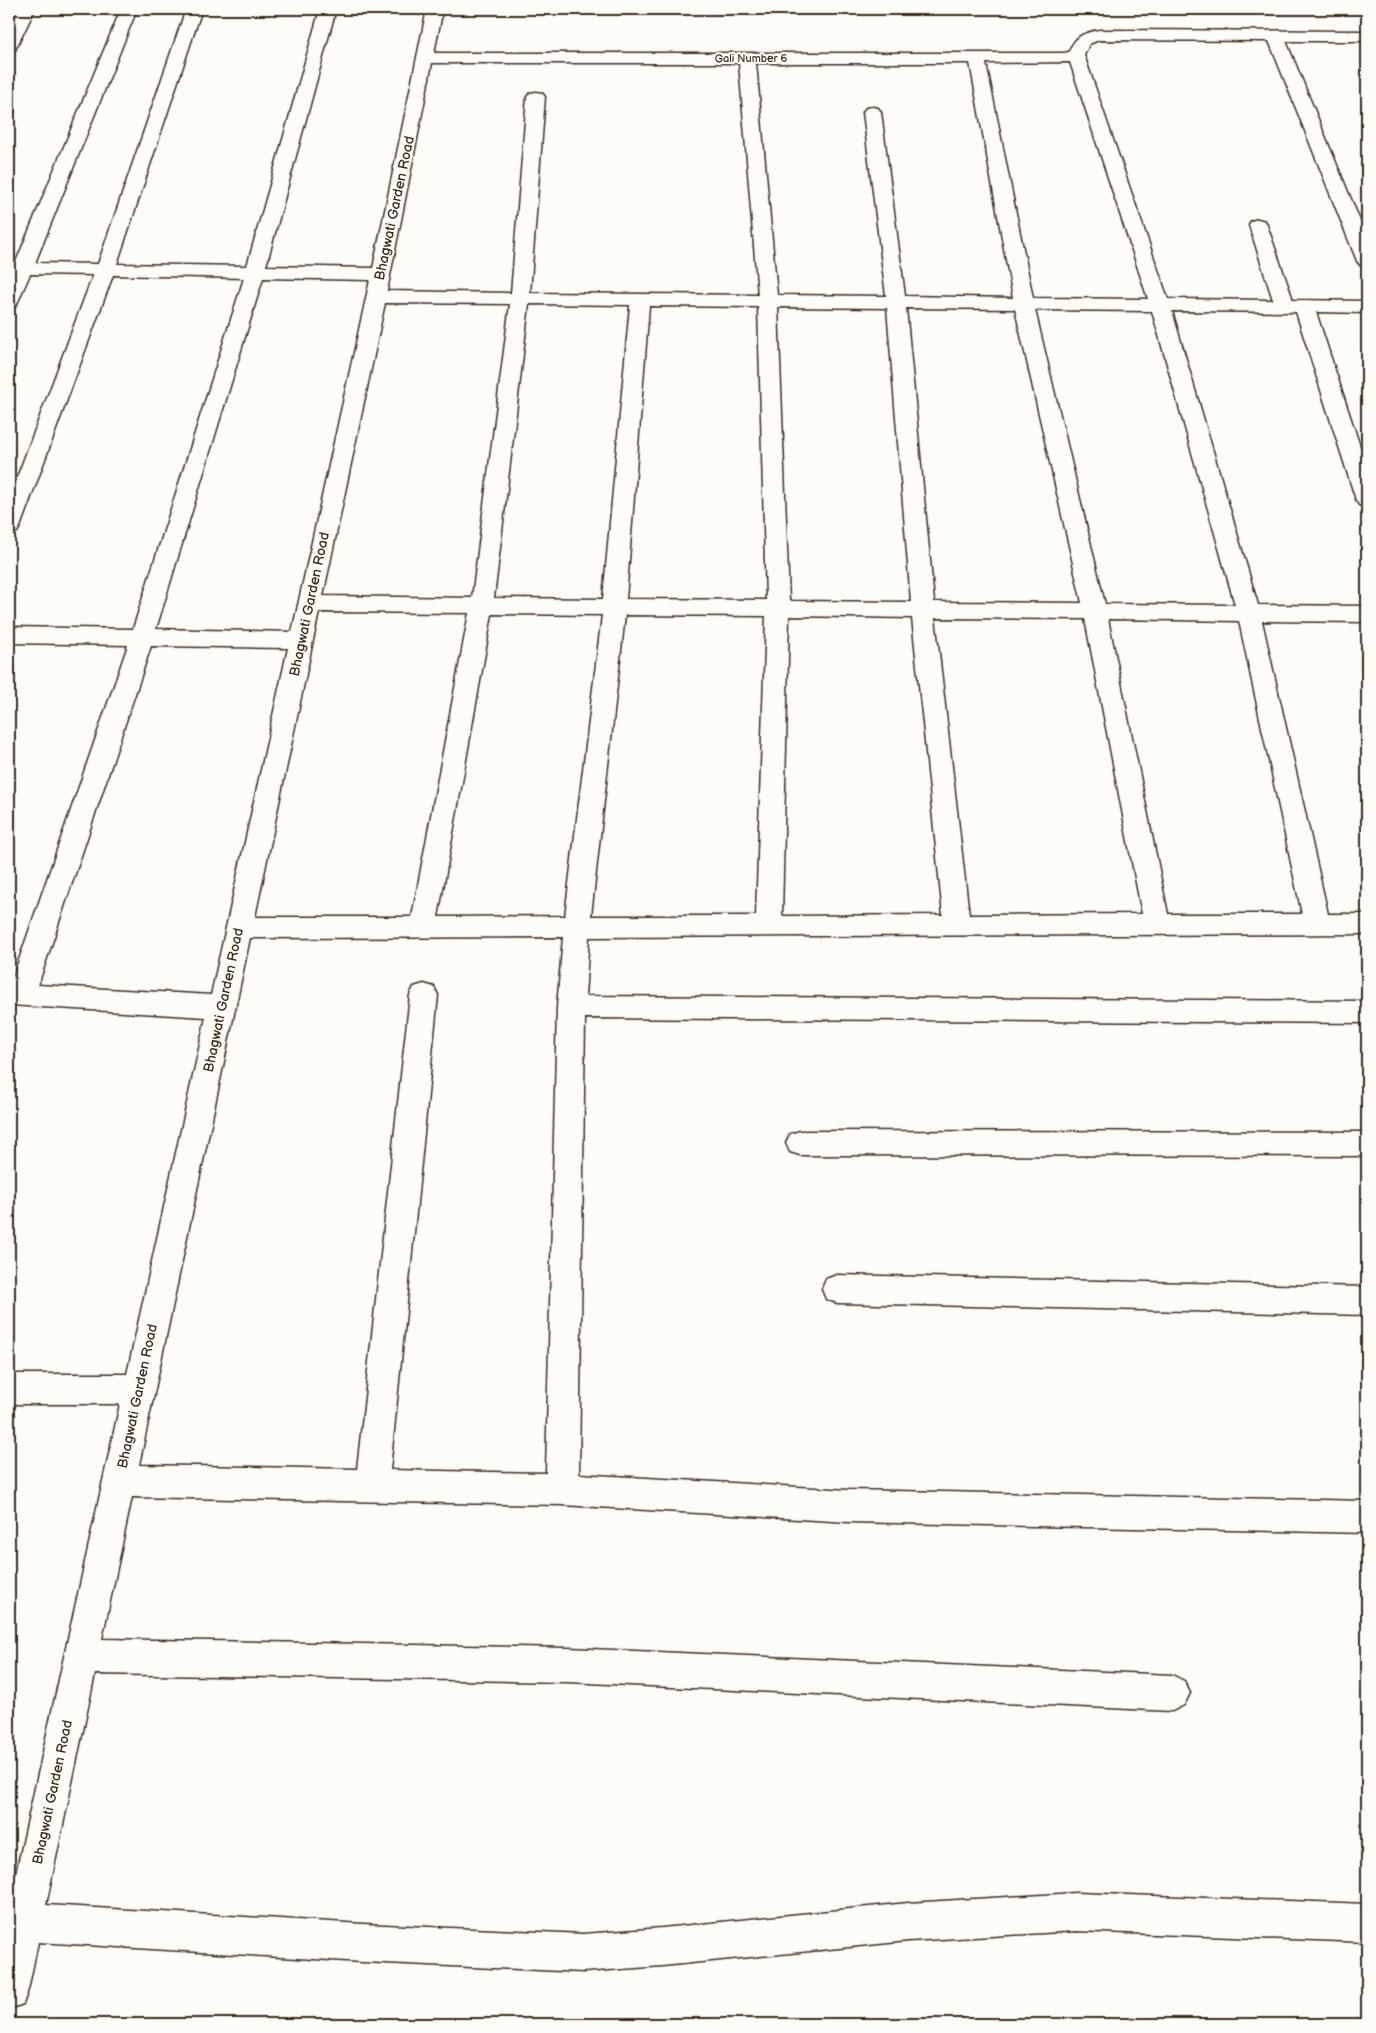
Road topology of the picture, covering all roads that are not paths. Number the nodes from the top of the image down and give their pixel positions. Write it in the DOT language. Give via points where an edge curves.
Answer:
graph roads {
  1 [pos="27,9"];
  2 [pos="129,9"];
  3 [pos="194,9"];
  4 [pos="328,9"];
  5 [pos="435,9"];
  6 [pos="1275,35"];
  7 [pos="1367,36"];
  8 [pos="9,46"];
  9 [pos="1076,55"];
  10 [pos="424,58"];
  11 [pos="747,58"];
  12 [pos="978,58"];
  13 [pos="536,97"];
  14 [pos="872,112"];
  15 [pos="1258,225"];
  16 [pos="1367,261"];
  17 [pos="16,269"];
  18 [pos="105,270"];
  19 [pos="255,273"];
  20 [pos="378,286"];
  21 [pos="520,299"];
  22 [pos="640,300"];
  23 [pos="9,302"];
  24 [pos="768,302"];
  25 [pos="896,302"];
  26 [pos="1024,304"];
  27 [pos="1160,305"];
  28 [pos="1294,306"];
  29 [pos="1367,307"];
  30 [pos="1367,500"];
  31 [pos="9,526"];
  32 [pos="309,604"];
  33 [pos="482,606"];
  34 [pos="614,607"];
  35 [pos="778,608"];
  36 [pos="923,610"];
  37 [pos="1095,611"];
  38 [pos="1249,613"];
  39 [pos="1367,614"];
  40 [pos="9,635"];
  41 [pos="142,638"];
  42 [pos="301,640"];
  43 [pos="1317,924"];
  44 [pos="1367,924"];
  45 [pos="1157,925"];
  46 [pos="577,926"];
  47 [pos="769,926"];
  48 [pos="957,926"];
  49 [pos="423,927"];
  50 [pos="239,928"];
  51 [pos="15,994"];
  52 [pos="424,995"];
  53 [pos="222,1007"];
  54 [pos="571,1007"];
  55 [pos="1367,1012"];
  56 [pos="800,1143"];
  57 [pos="1367,1144"];
  58 [pos="836,1289"];
  59 [pos="1367,1301"];
  60 [pos="9,1389"];
  61 [pos="138,1389"];
  62 [pos="119,1481"];
  63 [pos="372,1486"];
  64 [pos="562,1489"];
  65 [pos="1367,1517"];
  66 [pos="81,1656"];
  67 [pos="1172,1693"];
  68 [pos="24,1922"];
  69 [pos="1367,1924"];
  70 [pos="9,1990"];
  1 -- 8 [label="street"];
  2 -- 17 [label="street"];
  3 -- 18 [label="street"];
  4 -- 19 [label="street"];
  5 -- 10 [label="street, Bhagwati Garden Road"];
  6 -- 7 [label="street"];
  6 -- 9 [label="street" via="1099,35 1082,40"];
  6 -- 16 [label="street"];
  9 -- 12 [label="street, Gali Number 6" via="1065,58"];
  9 -- 27 [label="street"];
  10 -- 11 [label="street, Gali Number 6"];
  10 -- 20 [label="street, Bhagwati Garden Road"];
  11 -- 12 [label="street, Gali Number 6"];
  11 -- 24 [label="street"];
  12 -- 26 [label="street"];
  13 -- 21 [label="street"];
  14 -- 25 [label="street"];
  15 -- 28 [label="street"];
  17 -- 18 [label="street"];
  17 -- 23 [label="street"];
  18 -- 19 [label="street"];
  18 -- 31 [label="street"];
  19 -- 20 [label="street"];
  19 -- 41 [label="street"];
  20 -- 21 [label="street"];
  20 -- 32 [label="street, Bhagwati Garden Road"];
  21 -- 22 [label="street"];
  21 -- 33 [label="street"];
  22 -- 24 [label="street"];
  22 -- 34 [label="street"];
  24 -- 25 [label="street"];
  24 -- 35 [label="street"];
  25 -- 26 [label="street"];
  25 -- 36 [label="street"];
  26 -- 27 [label="street"];
  26 -- 37 [label="street"];
  27 -- 28 [label="street"];
  27 -- 38 [label="street"];
  28 -- 29 [label="street"];
  28 -- 30 [label="street"];
  32 -- 33 [label="street"];
  32 -- 42 [label="street, Bhagwati Garden Road"];
  33 -- 34 [label="street"];
  33 -- 49 [label="street"];
  34 -- 35 [label="street"];
  34 -- 46 [label="street"];
  35 -- 36 [label="street"];
  35 -- 47 [label="street"];
  36 -- 37 [label="street"];
  36 -- 48 [label="street"];
  37 -- 38 [label="street"];
  37 -- 45 [label="street"];
  38 -- 39 [label="street"];
  38 -- 43 [label="street"];
  40 -- 41 [label="street"];
  41 -- 42 [label="street"];
  41 -- 51 [label="street"];
  42 -- 50 [label="street, Bhagwati Garden Road"];
  43 -- 44 [label="street"];
  43 -- 45 [label="street"];
  45 -- 48 [label="street"];
  46 -- 47 [label="street"];
  46 -- 49 [label="street"];
  46 -- 54 [label="street"];
  47 -- 48 [label="street"];
  49 -- 50 [label="street"];
  50 -- 53 [label="street, Bhagwati Garden Road"];
  51 -- 53 [label="street"];
  52 -- 63 [label="street"];
  53 -- 61 [label="street, Bhagwati Garden Road"];
  54 -- 55 [label="street"];
  54 -- 64 [label="street"];
  56 -- 57 [label="street"];
  58 -- 59 [label="street"];
  60 -- 61 [label="street"];
  61 -- 62 [label="street, Bhagwati Garden Road"];
  62 -- 63 [label="street"];
  62 -- 66 [label="street, Bhagwati Garden Road"];
  63 -- 64 [label="street"];
  64 -- 65 [label="street" via="849,1506"];
  66 -- 67 [label="street" via="568,1665"];
  66 -- 68 [label="street, Bhagwati Garden Road"];
  68 -- 69 [label="street" via="583,1953 908,1922 1076,1912"];
  68 -- 70 [label="street, Bhagwati Garden Road"];
}
